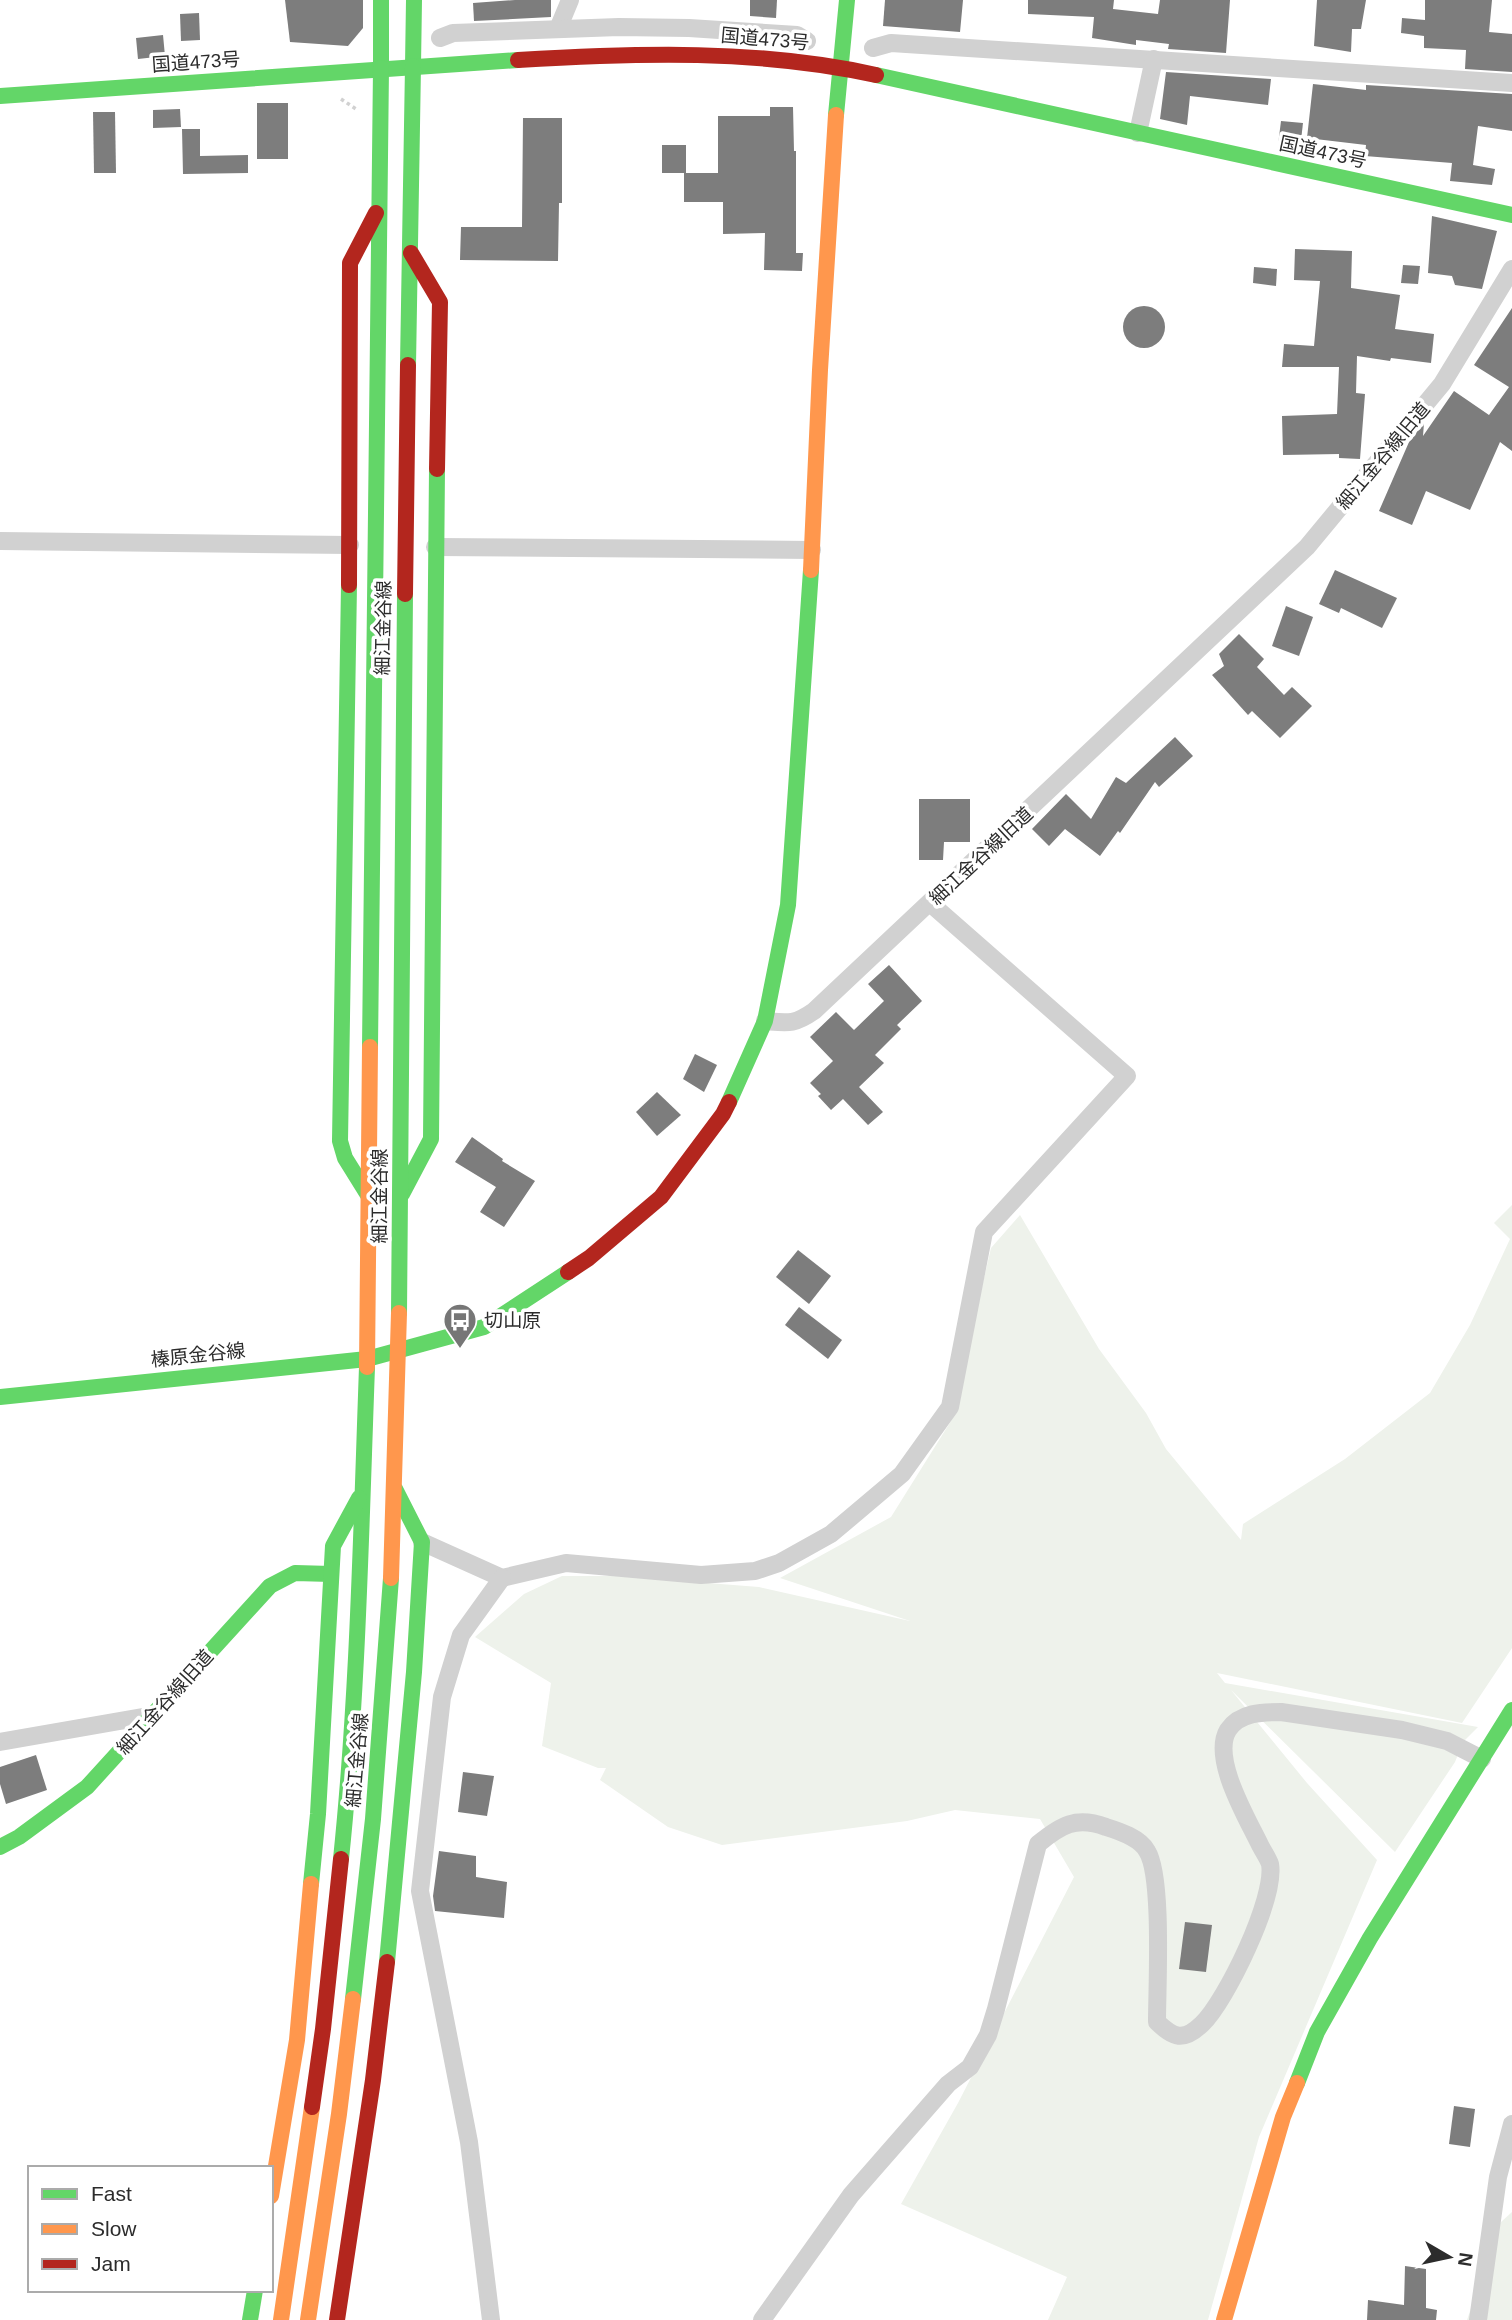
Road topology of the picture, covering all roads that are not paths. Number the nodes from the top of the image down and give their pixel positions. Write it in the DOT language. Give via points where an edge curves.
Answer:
graph roads {
  1 [pos="381,0"];
  2 [pos="414,0"];
  3 [pos="570,0"];
  4 [pos="847,0"];
  5 [pos="619,27"];
  6 [pos="558,29"];
  7 [pos="440,38"];
  8 [pos="807,41"];
  9 [pos="873,48"];
  10 [pos="622,54"];
  11 [pos="1154,59"];
  12 [pos="413,66"];
  13 [pos="841,67"];
  14 [pos="381,68"];
  15 [pos="1512,83"];
  16 [pos="0,96"];
  17 [pos="1139,133"];
  18 [pos="379,206"];
  19 [pos="1512,215"];
  20 [pos="411,253"];
  21 [pos="1512,270"];
  22 [pos="0,541"];
  23 [pos="350,545"];
  24 [pos="435,547"];
  25 [pos="812,550"];
  26 [pos="930,903"];
  27 [pos="765,1021"];
  28 [pos="368,1195"];
  29 [pos="400,1197"];
  30 [pos="399,1351"];
  31 [pos="367,1359"];
  32 [pos="0,1396"];
  33 [pos="395,1489"];
  34 [pos="362,1493"];
  35 [pos="422,1542"];
  36 [pos="331,1574"];
  37 [pos="502,1578"];
  38 [pos="1512,1710"];
  39 [pos="154,1714"];
  40 [pos="0,1742"];
  41 [pos="1482,1759"];
  42 [pos="0,1847"];
  43 [pos="1512,2124"];
  44 [pos="273,2184"];
  45 [pos="256,2292"];
  46 [pos="250,2320"];
  47 [pos="281,2320"];
  48 [pos="308,2320"];
  49 [pos="337,2320"];
  50 [pos="491,2320"];
  51 [pos="762,2320"];
  52 [pos="1224,2320"];
  53 [pos="1478,2320"];
  1 -- 14 [label="main road, 細江金谷線"];
  2 -- 12 [label="main road, 細江金谷線"];
  3 -- 6 [label="street"];
  4 -- 13 [label="main road"];
  5 -- 6 [label="street"];
  5 -- 8 [label="street" via="797,35"];
  5 -- 10 [label="street"];
  6 -- 7 [label="street" via="453,33"];
  9 -- 11 [label="street" via="891,43"];
  10 -- 12 [label="main road, 国道473号"];
  10 -- 13 [label="main road, 国道473号" via="746,57"];
  11 -- 15 [label="street"];
  11 -- 17 [label="street"];
  12 -- 14 [label="main road, 国道473号"];
  12 -- 20 [label="main road, 細江金谷線"];
  13 -- 17 [label="main road, 国道473号"];
  13 -- 25 [label="main road"];
  14 -- 16 [label="main road, 国道473号"];
  14 -- 18 [label="main road, 細江金谷線"];
  17 -- 19 [label="main road, 国道473号"];
  18 -- 23 [label="main road" via="350,263"];
  18 -- 28 [label="main road, 細江金谷線"];
  20 -- 24 [label="main road" via="440,302"];
  20 -- 29 [label="main road, 細江金谷線"];
  21 -- 26 [label="street, 細江金谷線旧道" via="1443,384 1307,547"];
  22 -- 23 [label="street"];
  23 -- 28 [label="main road" via="340,1140"];
  24 -- 25 [label="street"];
  24 -- 29 [label="main road" via="431,1139"];
  25 -- 27 [label="main road" via="788,905"];
  26 -- 27 [label="street, 細江金谷線旧道" via="799,1022"];
  26 -- 37 [label="street" via="1127,1076 984,1232 950,1407 902,1474 831,1534 779,1563 755,1571 701,1575 566,1563"];
  27 -- 30 [label="main road" via="723,1114 660,1197 589,1258 484,1327"];
  28 -- 31 [label="main road, 細江金谷線"];
  29 -- 30 [label="main road, 細江金谷線"];
  30 -- 31 [label="main road, 榛原金谷線"];
  30 -- 33 [label="main road, 細江金谷線"];
  31 -- 32 [label="main road, 榛原金谷線"];
  31 -- 34 [label="main road, 細江金谷線"];
  33 -- 35 [label="main road"];
  33 -- 48 [label="main road, 細江金谷線" via="384,1692 362,1922 340,2114"];
  34 -- 36 [label="main road" via="333,1546"];
  34 -- 47 [label="main road, 細江金谷線" via="356,1658 337,1909"];
  35 -- 37 [label="street"];
  35 -- 49 [label="main road" via="388,1951"];
  36 -- 39 [label="main road, 細江金谷線旧道" via="295,1573 270,1586"];
  36 -- 44 [label="main road" via="318,1814 297,2040"];
  37 -- 50 [label="street" via="460,1635 442,1697 420,1891 470,2142"];
  38 -- 41 [label="main road"];
  39 -- 40 [label="street"];
  39 -- 42 [label="main road, 細江金谷線旧道" via="87,1787"];
  41 -- 51 [label="street" via="1447,1741 1402,1730 1281,1712 1243,1717 1228,1731 1223,1757 1270,1864 1266,1897 1246,1951 1212,2015 1193,2033 1181,2037 1171,2035 1157,2022 1156,1877 1147,1849 1126,1834 1080,1821 1053,1832 1038,1844 996,2009 970,2067 948,2084 851,2194"];
  41 -- 52 [label="main road" via="1317,2032 1283,2117"];
  43 -- 53 [label="street" via="1498,2177"];
  45 -- 46 [label="main road"];
}
